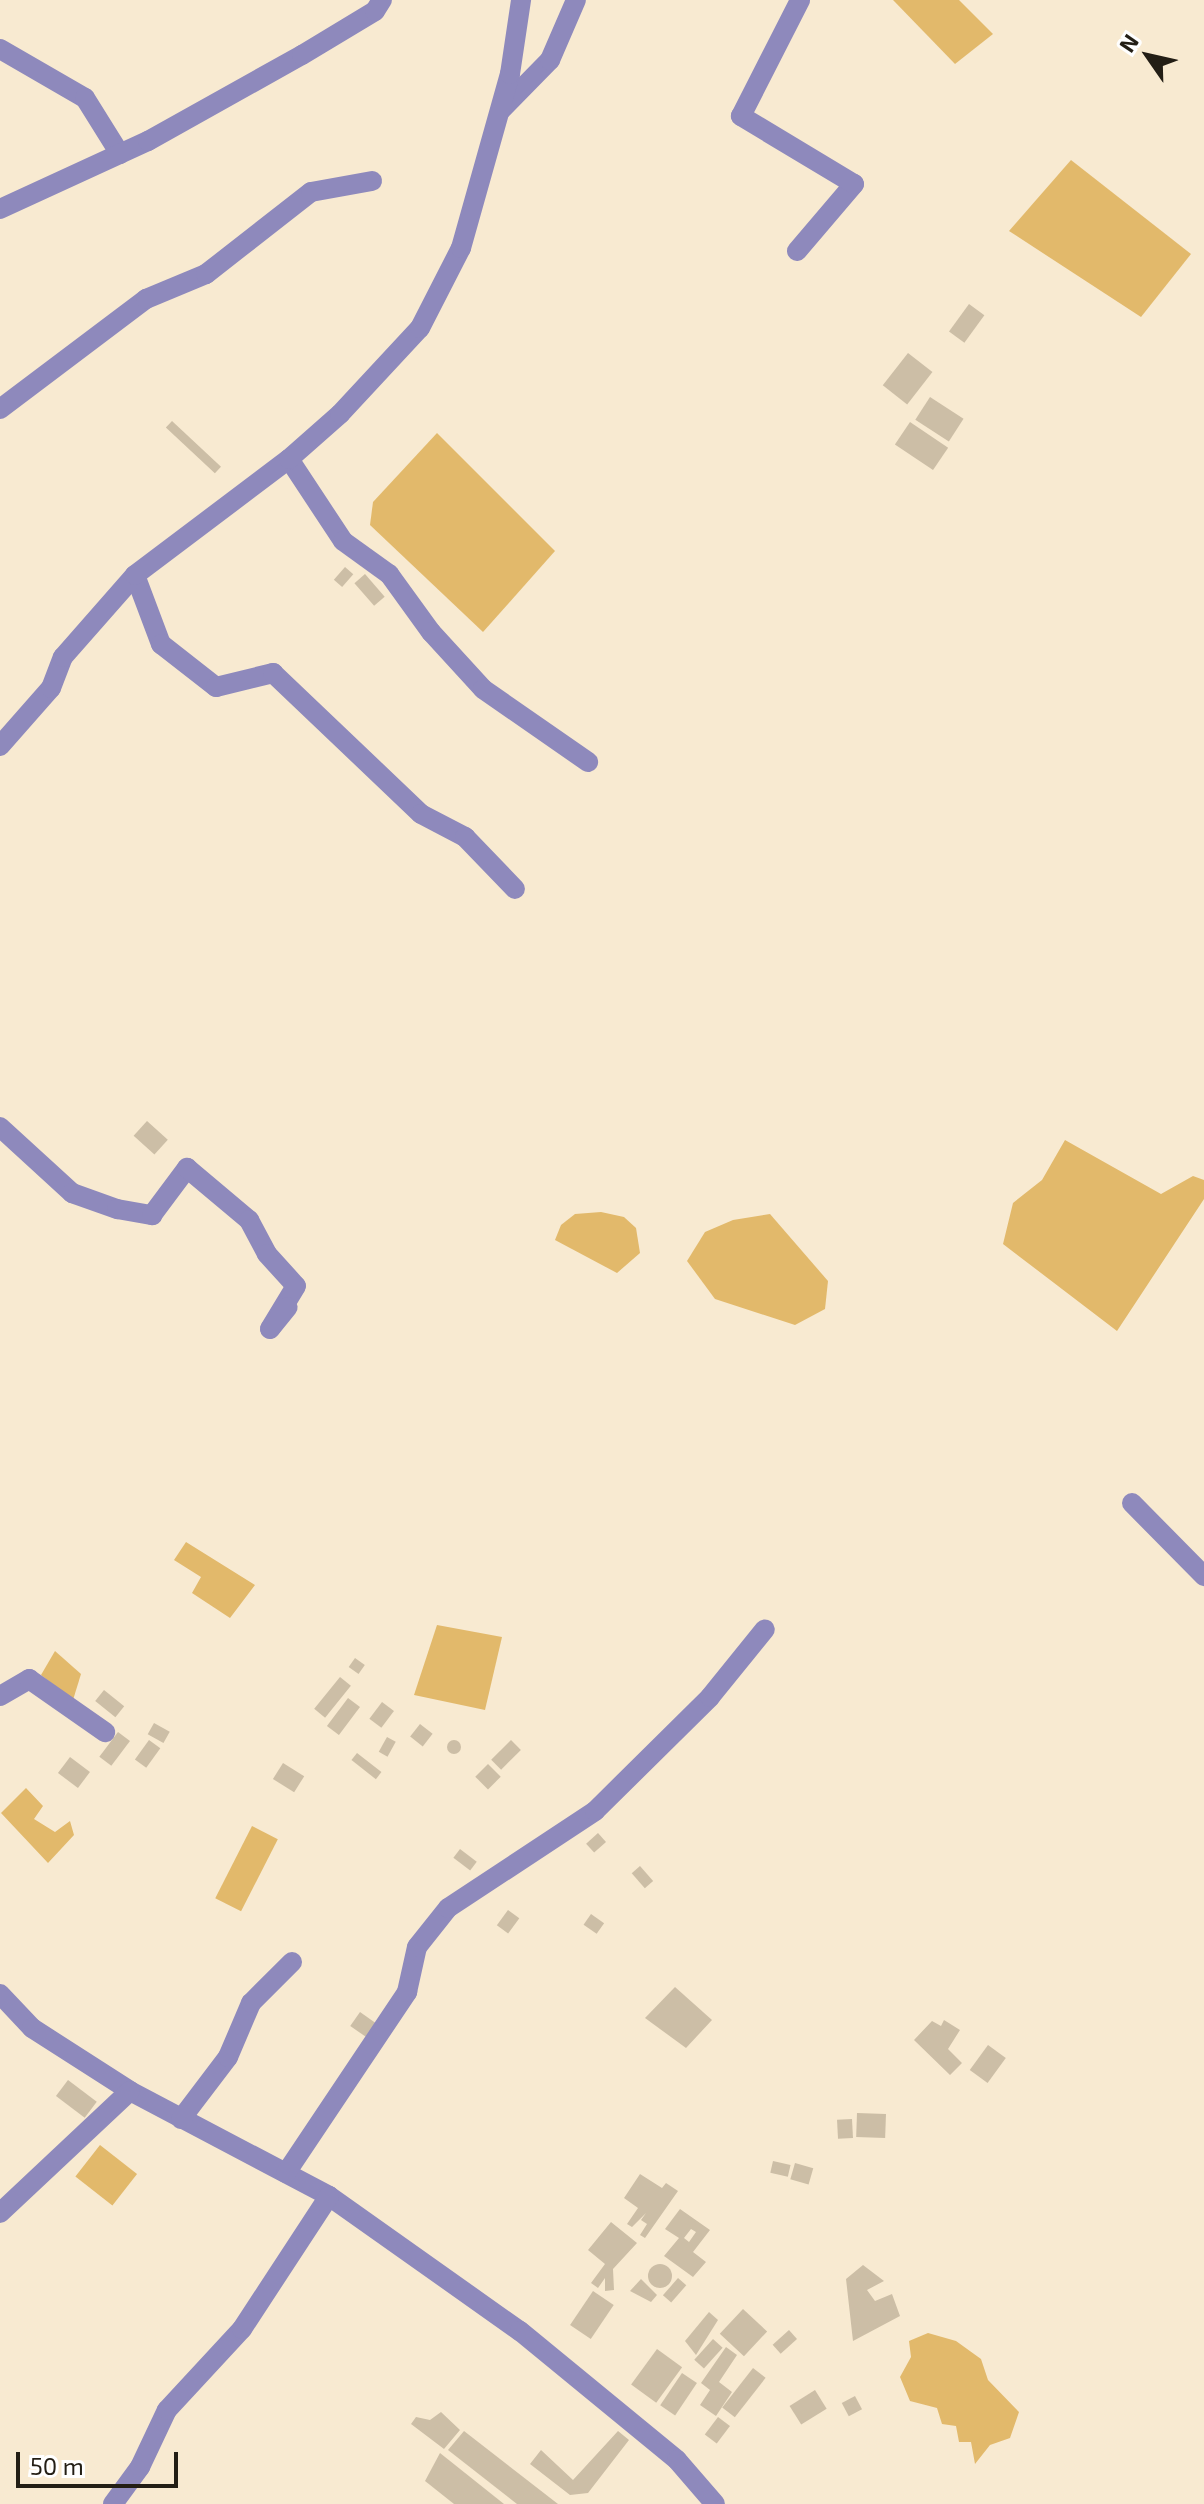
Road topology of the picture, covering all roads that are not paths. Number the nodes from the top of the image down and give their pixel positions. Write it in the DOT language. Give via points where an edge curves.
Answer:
graph roads {
  1 [pos="382,0"];
  2 [pos="521,0"];
  3 [pos="576,0"];
  4 [pos="800,0"];
  5 [pos="0,49"];
  6 [pos="498,113"];
  7 [pos="120,154"];
  8 [pos="372,181"];
  9 [pos="0,209"];
  10 [pos="797,251"];
  11 [pos="0,409"];
  12 [pos="289,459"];
  13 [pos="135,575"];
  14 [pos="0,746"];
  15 [pos="588,762"];
  16 [pos="515,889"];
  17 [pos="0,1127"];
  18 [pos="288,1307"];
  19 [pos="1132,1503"];
  20 [pos="1204,1576"];
  21 [pos="765,1629"];
  22 [pos="0,1696"];
  23 [pos="105,1732"];
  24 [pos="292,1962"];
  25 [pos="0,1994"];
  26 [pos="130,2091"];
  27 [pos="181,2119"];
  28 [pos="286,2173"];
  29 [pos="329,2196"];
  30 [pos="0,2213"];
  31 [pos="113,2504"];
  32 [pos="715,2504"];
  1 -- 7 [label="street" via="375,11 302,55"];
  2 -- 6 [label="street"];
  3 -- 6 [label="street" via="550,60"];
  4 -- 10 [label="street" via="741,116 854,184"];
  5 -- 7 [label="street" via="85,98"];
  6 -- 12 [label="street" via="461,248 420,328 340,414"];
  7 -- 9 [label="street"];
  8 -- 11 [label="street" via="311,192 206,274 146,299"];
  12 -- 13 [label="street"];
  12 -- 15 [label="street" via="343,541 389,574 431,632 483,689"];
  13 -- 14 [label="street" via="63,657 51,688"];
  13 -- 16 [label="street" via="161,644 216,687 273,673 421,814 465,837"];
  17 -- 18 [label="street" via="72,1193 117,1209 152,1215 187,1168 249,1220 267,1254 296,1286 270,1329"];
  19 -- 20 [label="street"];
  21 -- 28 [label="street" via="710,1697 595,1811 448,1908 417,1947 407,1992"];
  22 -- 23 [label="street" via="29,1679"];
  24 -- 27 [label="street" via="251,2003 228,2057"];
  25 -- 26 [label="street" via="32,2028"];
  26 -- 27 [label="street"];
  26 -- 30 [label="street"];
  27 -- 28 [label="street"];
  28 -- 29 [label="street"];
  29 -- 31 [label="street" via="242,2329 167,2410 140,2467"];
  29 -- 32 [label="street" via="520,2331 677,2460"];
}
